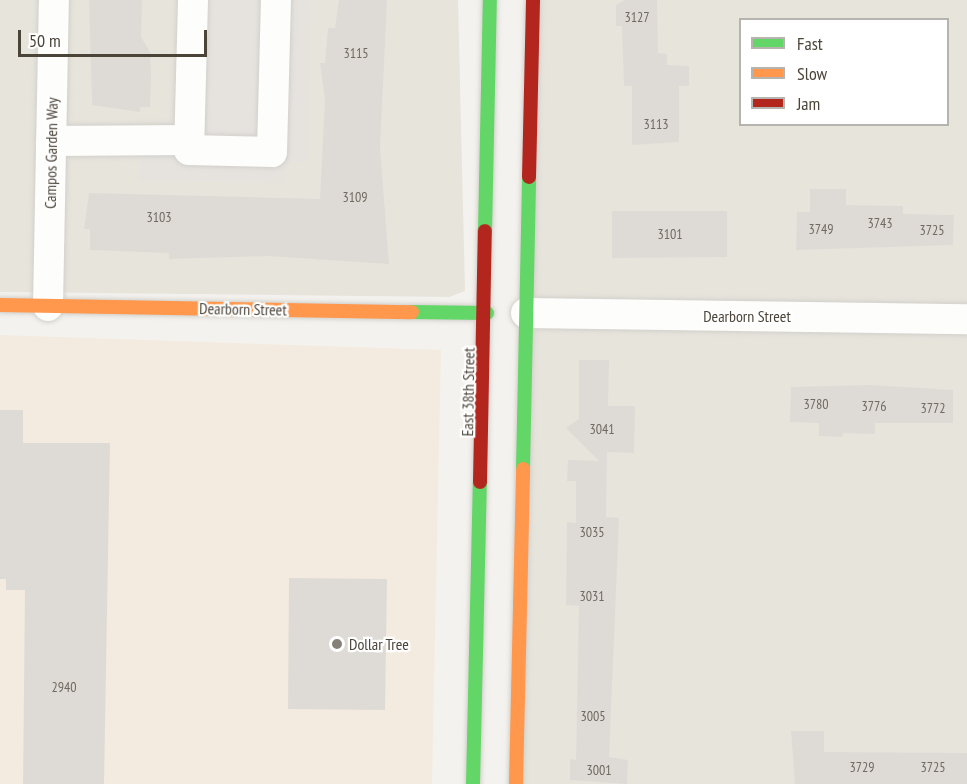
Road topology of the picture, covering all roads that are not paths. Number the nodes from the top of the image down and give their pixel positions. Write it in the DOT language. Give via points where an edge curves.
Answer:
graph roads {
  1 [pos="54,0"];
  2 [pos="193,0"];
  3 [pos="276,0"];
  4 [pos="490,0"];
  5 [pos="533,0"];
  6 [pos="189,140"];
  7 [pos="51,141"];
  8 [pos="0,305"];
  9 [pos="48,306"];
  10 [pos="487,313"];
  11 [pos="526,313"];
  12 [pos="967,318"];
  13 [pos="473,784"];
  14 [pos="516,784"];
  1 -- 7 [label="street, Campos Garden Way"];
  2 -- 6 [label="street"];
  3 -- 6 [label="street" via="272,152 189,150"];
  4 -- 10 [label="main road, East 38th Street"];
  5 -- 11 [label="main road"];
  6 -- 7 [label="street"];
  7 -- 9 [label="street, Campos Garden Way"];
  8 -- 9 [label="main road, Dearborn Street"];
  9 -- 10 [label="main road, Dearborn Street"];
  10 -- 13 [label="main road, East 38th Street"];
  11 -- 12 [label="street, Dearborn Street"];
  11 -- 14 [label="main road"];
}
